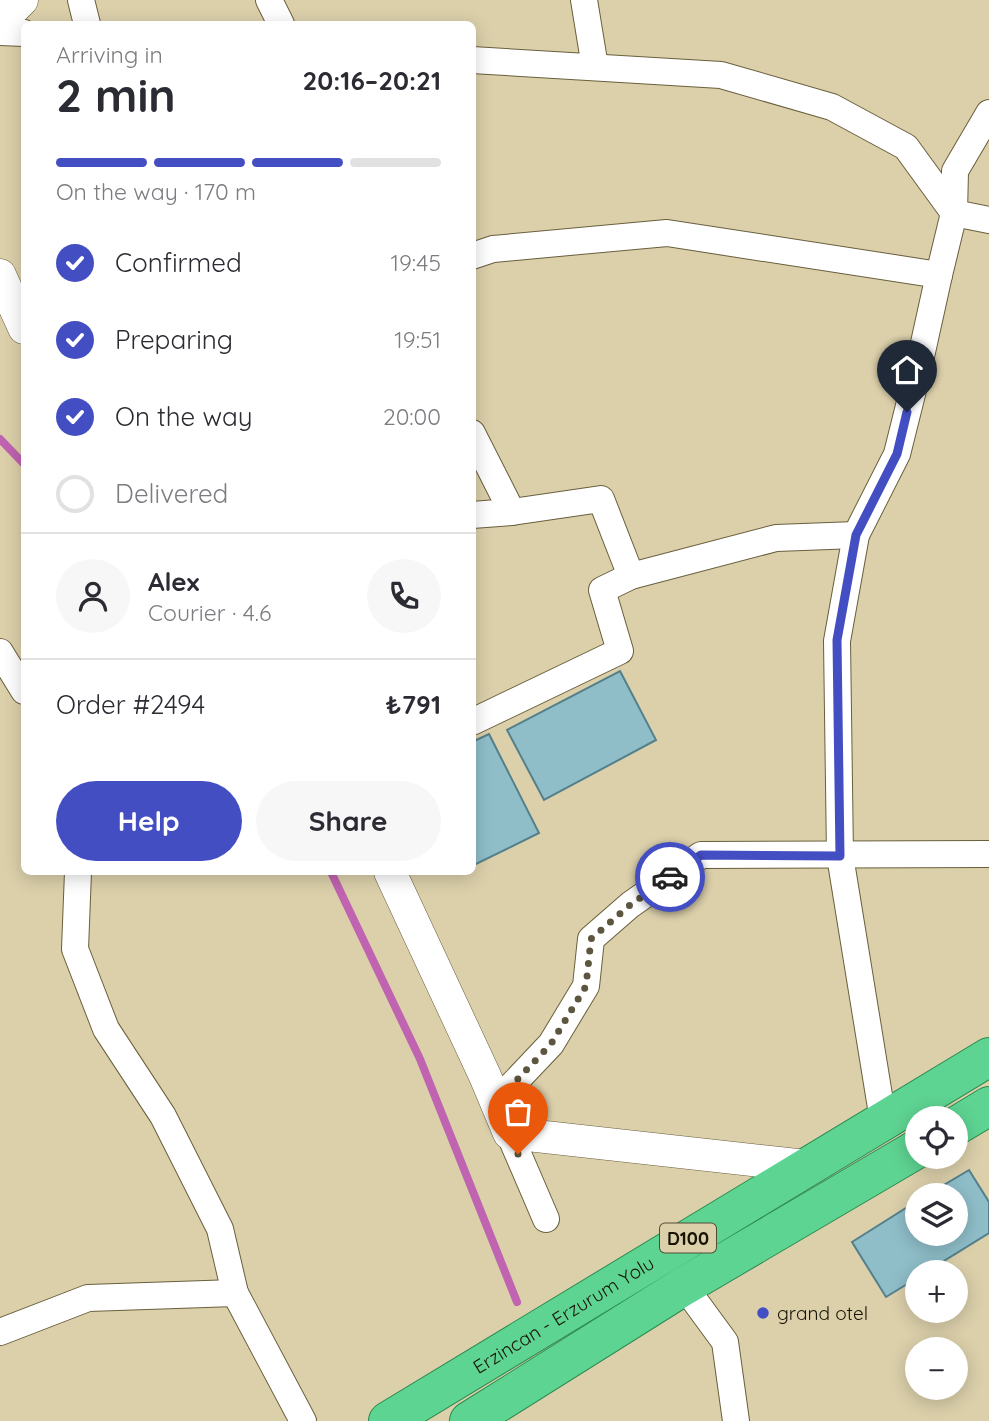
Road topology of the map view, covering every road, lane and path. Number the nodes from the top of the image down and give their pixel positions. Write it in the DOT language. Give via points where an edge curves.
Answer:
graph roads {
  1 [pos="22,0"];
  2 [pos="81,0"];
  3 [pos="269,0"];
  4 [pos="584,0"];
  5 [pos="86,21"];
  6 [pos="280,21"];
  7 [pos="0,22"];
  8 [pos="0,32"];
  9 [pos="21,33"];
  10 [pos="476,60"];
  11 [pos="596,67"];
  12 [pos="989,113"];
  13 [pos="989,200"];
  14 [pos="954,214"];
  15 [pos="989,220"];
  16 [pos="476,255"];
  17 [pos="0,275"];
  18 [pos="939,275"];
  19 [pos="21,321"];
  20 [pos="476,440"];
  21 [pos="512,512"];
  22 [pos="476,515"];
  23 [pos="856,535"];
  24 [pos="631,576"];
  25 [pos="0,652"];
  26 [pos="21,686"];
  27 [pos="476,720"];
  28 [pos="989,855"];
  29 [pos="840,856"];
  30 [pos="78,875"];
  31 [pos="391,875"];
  32 [pos="989,1057"];
  33 [pos="496,1102"];
  34 [pos="989,1106"];
  35 [pos="968,1119"];
  36 [pos="883,1120"];
  37 [pos="509,1133"];
  38 [pos="905,1156"];
  39 [pos="806,1166"];
  40 [pos="546,1219"];
  41 [pos="684,1286"];
  42 [pos="235,1293"];
  43 [pos="0,1332"];
  44 [pos="303,1421"];
  45 [pos="388,1421"];
  46 [pos="469,1421"];
  47 [pos="736,1421"];
  1 -- 7 [label="street"];
  2 -- 5 [label="street"];
  3 -- 6 [label="street"];
  4 -- 11 [label="street"];
  8 -- 9 [label="street"];
  10 -- 11 [label="street"];
  11 -- 14 [label="street" via="721,75 832,107 906,146"];
  12 -- 14 [label="street" via="955,171"];
  13 -- 14 [label="street"];
  14 -- 15 [label="street"];
  14 -- 18 [label="street"];
  16 -- 18 [label="street" via="493,249 667,233"];
  17 -- 19 [label="street"];
  18 -- 23 [label="street" via="897,454"];
  20 -- 21 [label="street"];
  21 -- 22 [label="street"];
  21 -- 24 [label="street" via="601,499"];
  23 -- 24 [label="street" via="776,538"];
  23 -- 29 [label="street" via="837,640"];
  24 -- 27 [label="street" via="602,590 620,651"];
  25 -- 26 [label="street"];
  28 -- 29 [label="street"];
  29 -- 33 [label="street" via="701,855 630,905 591,939 586,986 551,1044"];
  29 -- 36 [label="street"];
  30 -- 42 [label="street" via="75,949 106,1029 163,1116 220,1229"];
  31 -- 33 [label="street"];
  32 -- 36 [label="highway, Erzincan - Erzurum Yolu / D100"];
  33 -- 37 [label="street"];
  34 -- 35 [label="highway"];
  36 -- 39 [label="highway, Erzincan - Erzurum Yolu / D100"];
  37 -- 39 [label="street"];
  37 -- 40 [label="street"];
  38 -- 41 [label="highway, Erzincan - Erzurum Yolu / D100"];
  39 -- 45 [label="highway, Erzincan - Erzurum Yolu / D100"];
  41 -- 46 [label="highway, Erzincan - Erzurum Yolu / D100"];
  41 -- 47 [label="street" via="725,1342"];
  42 -- 43 [label="street" via="88,1298"];
  42 -- 44 [label="street"];
}
